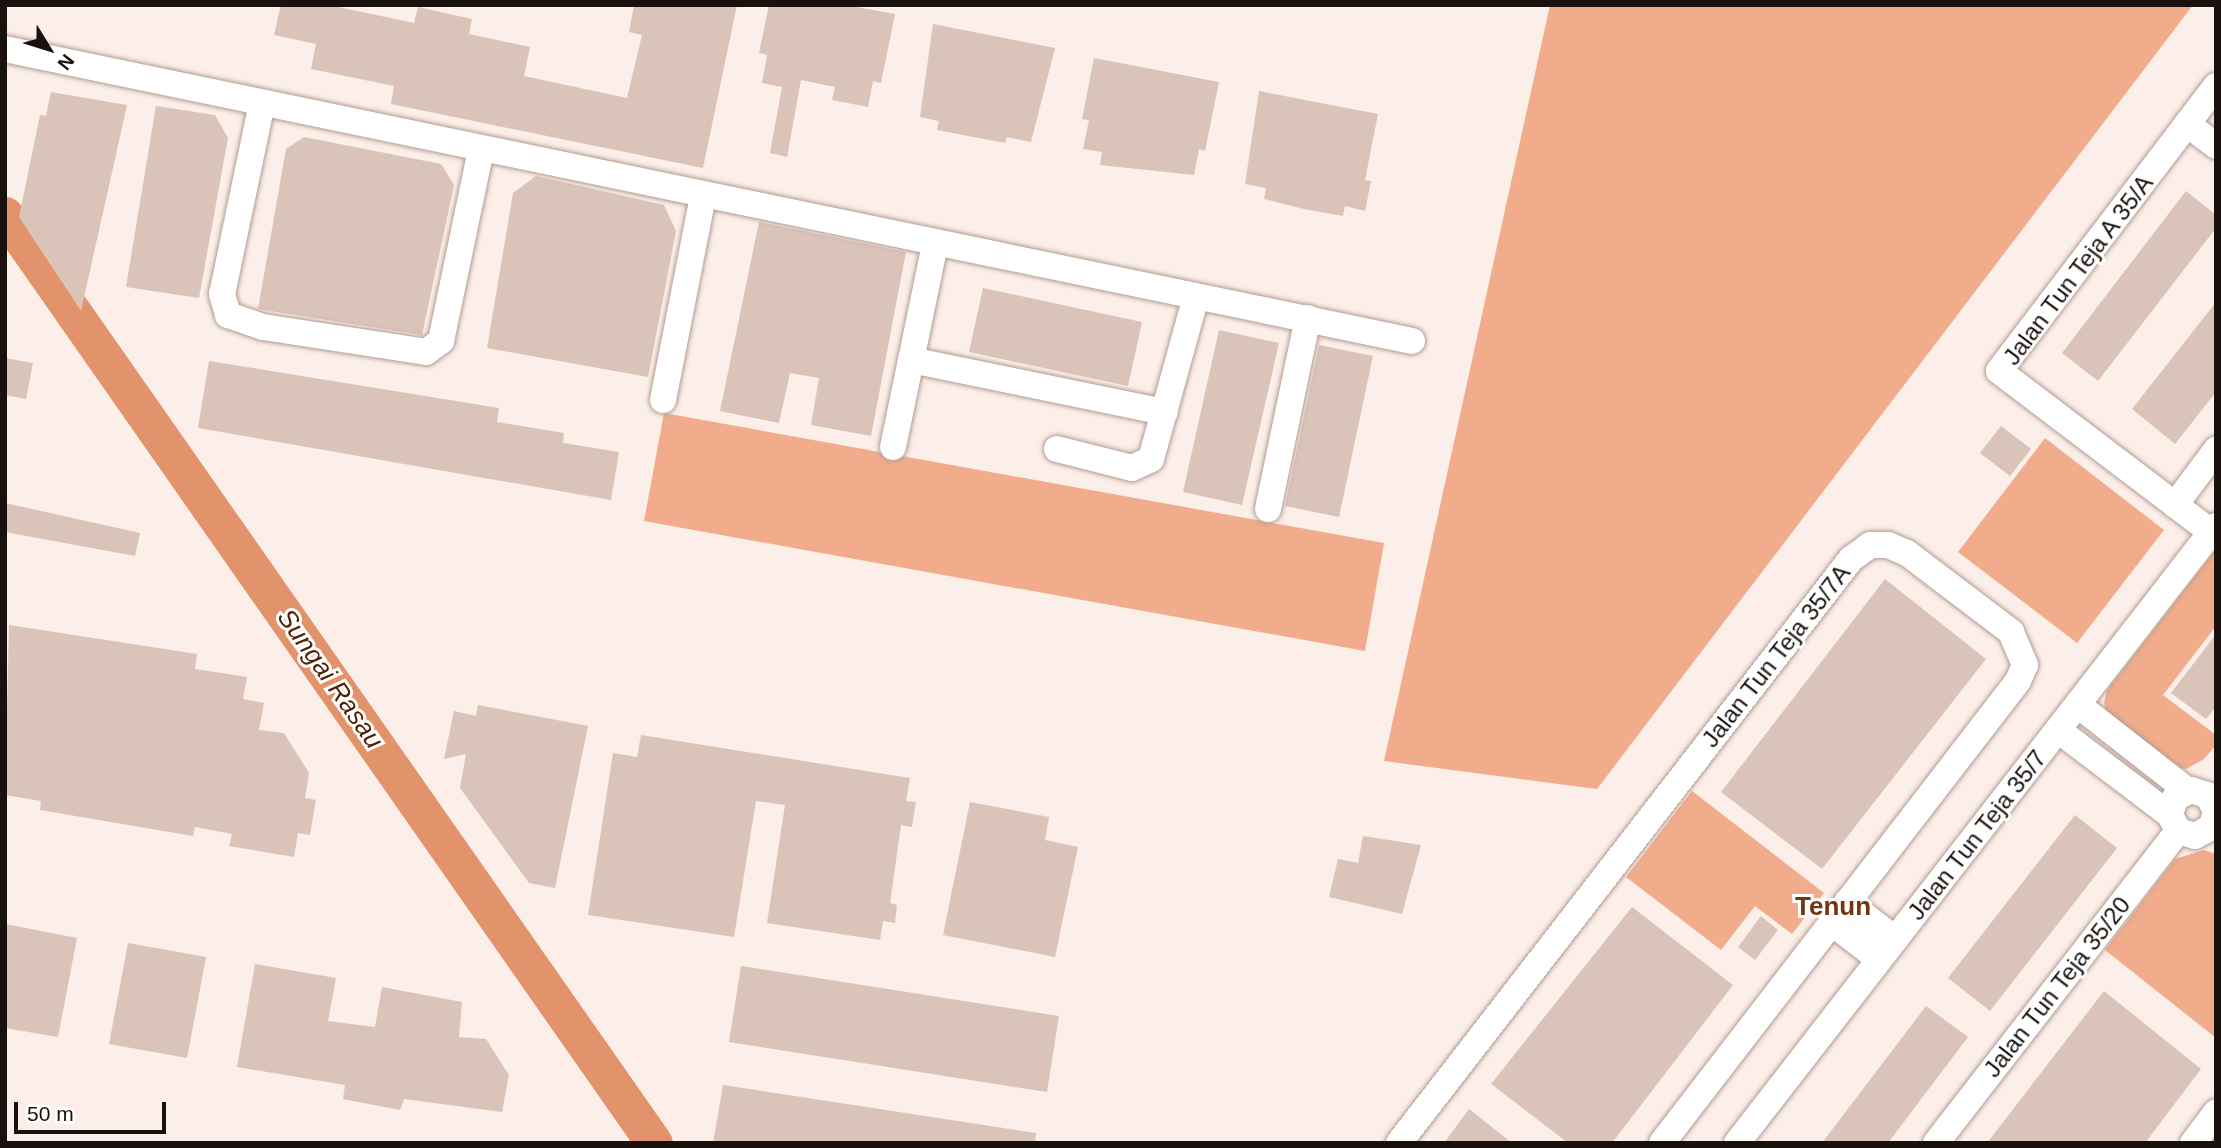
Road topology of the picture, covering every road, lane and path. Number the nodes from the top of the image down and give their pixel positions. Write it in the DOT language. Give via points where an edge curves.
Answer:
graph roads {
  1 [pos="5,50"];
  2 [pos="2216,86"];
  3 [pos="262,103"];
  4 [pos="2187,124"];
  5 [pos="2216,146"];
  6 [pos="481,149"];
  7 [pos="703,196"];
  8 [pos="935,244"];
  9 [pos="1196,297"];
  10 [pos="1308,318"];
  11 [pos="1412,341"];
  12 [pos="911,360"];
  13 [pos="663,400"];
  14 [pos="1165,412"];
  15 [pos="893,447"];
  16 [pos="1058,449"];
  17 [pos="2216,450"];
  18 [pos="2175,505"];
  19 [pos="1268,509"];
  20 [pos="2213,529"];
  21 [pos="2078,705"];
  22 [pos="2058,730"];
  23 [pos="2210,808"];
  24 [pos="2174,823"];
  25 [pos="1840,913"];
  26 [pos="1887,949"];
  27 [pos="2216,1114"];
  28 [pos="1399,1143"];
  29 [pos="1662,1143"];
  30 [pos="1737,1143"];
  31 [pos="1936,1143"];
  32 [pos="2193,1143"];
  1 -- 3 [label="street"];
  2 -- 4 [label="street"];
  3 -- 6 [label="street"];
  3 -- 6 [label="street" via="222,294 228,315 262,327 426,352 441,341"];
  4 -- 5 [label="street"];
  4 -- 18 [label="street, Jalan Tun Teja A 35/A" via="1999,371"];
  6 -- 7 [label="street"];
  7 -- 8 [label="street"];
  7 -- 13 [label="street"];
  8 -- 9 [label="street"];
  8 -- 12 [label="street"];
  9 -- 10 [label="street"];
  9 -- 14 [label="street"];
  10 -- 11 [label="street"];
  10 -- 19 [label="street"];
  12 -- 14 [label="street"];
  12 -- 15 [label="street"];
  14 -- 16 [label="street" via="1151,459 1143,466"];
  17 -- 18 [label="street"];
  18 -- 20 [label="street, Jalan Tun Teja A 35/A"];
  20 -- 21 [label="street, Jalan Tun Teja 35/7"];
  21 -- 22 [label="street, Jalan Tun Teja 35/7"];
  21 -- 23 [label="street"];
  22 -- 24 [label="street"];
  22 -- 26 [label="street, Jalan Tun Teja 35/7"];
  23 -- 24 [label="street" via="2195,836"];
  23 -- 24 [label="street, Jalan Tun Teja 35/20" via="2175,798"];
  24 -- 31 [label="street, Jalan Tun Teja 35/20"];
  25 -- 26 [label="street"];
  25 -- 28 [label="street, Jalan Tun Teja 35/7A" via="2025,665 2011,632 1907,553 1888,545 1870,545 1851,559"];
  25 -- 29 [label="street, Jalan Tun Teja 35/7A"];
  26 -- 30 [label="street, Jalan Tun Teja 35/7"];
  27 -- 32 [label="street"];
}
